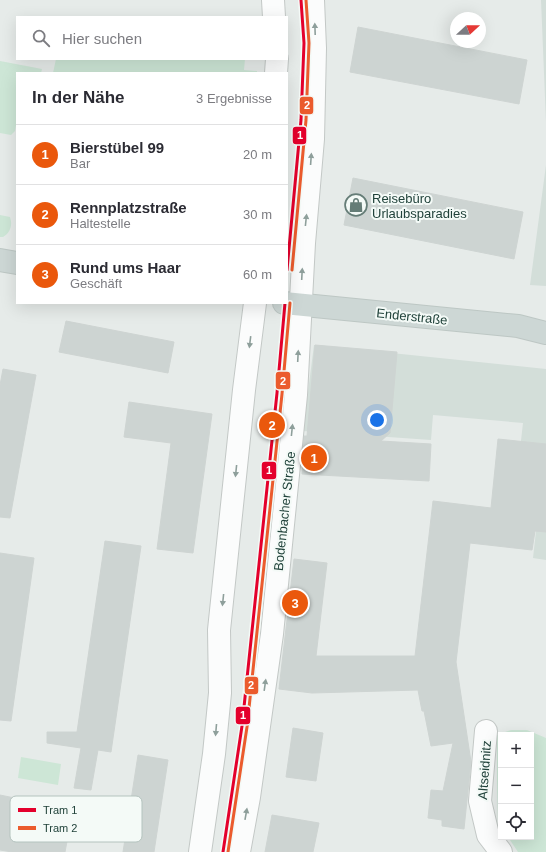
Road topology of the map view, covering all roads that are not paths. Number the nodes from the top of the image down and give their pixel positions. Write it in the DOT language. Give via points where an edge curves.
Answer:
graph roads {
  1 [pos="273,0"];
  2 [pos="314,0"];
  3 [pos="274,16"];
  4 [pos="277,60"];
  5 [pos="276,72"];
  6 [pos="0,260"];
  7 [pos="16,263"];
  8 [pos="255,304"];
  9 [pos="292,304"];
  10 [pos="546,324"];
  11 [pos="524,327"];
  12 [pos="546,333"];
  13 [pos="486,731"];
  14 [pos="200,852"];
  15 [pos="239,852"];
  16 [pos="501,852"];
  1 -- 3 [label="street"];
  9 -- 2 [label="street, Bodenbacher Straße, one-way" via="304,243 313,139"];
  4 -- 5 [label="street"];
  6 -- 7 [label="main road"];
  8 -- 14 [label="street, one-way" via="219,630 220,693 214,754"];
  9 -- 11 [label="main road, Enderstraße"];
  15 -- 9 [label="street, Bodenbacher Straße, one-way" via="272,634 296,395"];
  10 -- 11 [label="main road, Enderstraße"];
  11 -- 12 [label="main road, Enderstraße"];
  13 -- 16 [label="street, Altseidnitz" via="480,801 488,835"];
}
